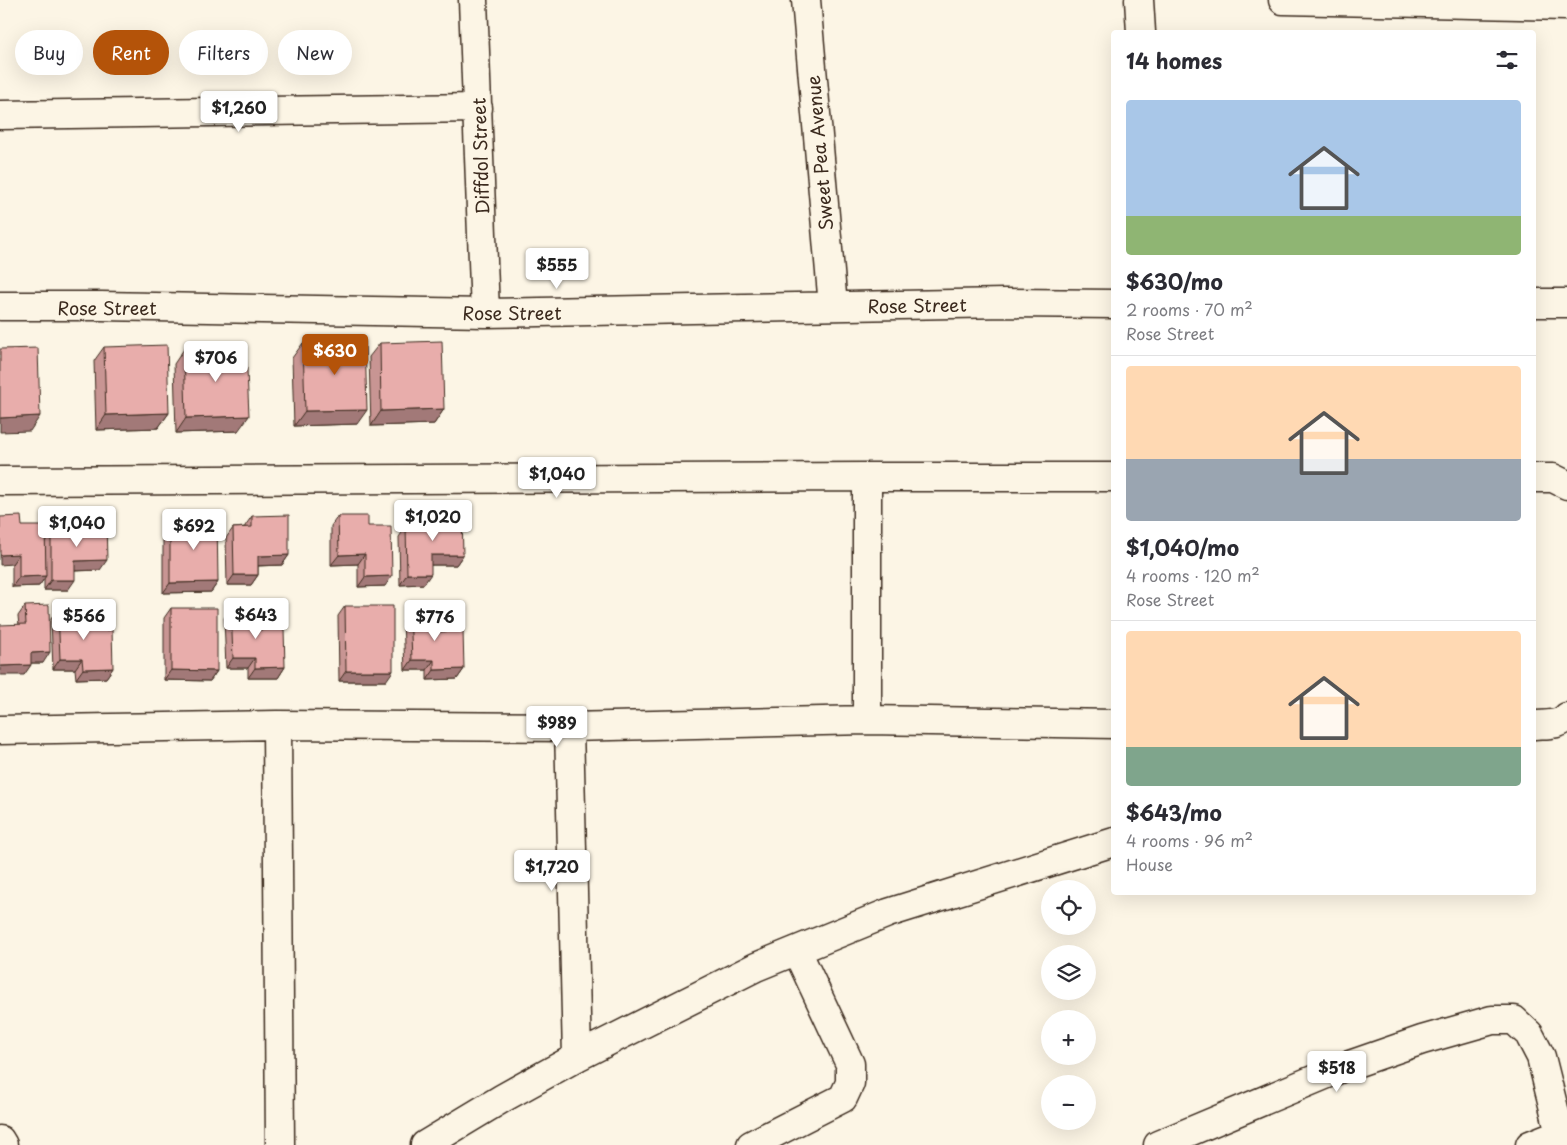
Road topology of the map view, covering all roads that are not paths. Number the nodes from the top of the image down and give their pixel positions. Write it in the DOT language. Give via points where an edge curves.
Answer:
graph roads {
  1 [pos="473,0"];
  2 [pos="806,0"];
  3 [pos="1139,0"];
  4 [pos="1283,0"];
  5 [pos="1567,6"];
  6 [pos="1141,30"];
  7 [pos="478,108"];
  8 [pos="0,115"];
  9 [pos="1567,303"];
  10 [pos="1111,304"];
  11 [pos="1536,304"];
  12 [pos="0,306"];
  13 [pos="834,306"];
  14 [pos="486,313"];
  15 [pos="867,477"];
  16 [pos="1111,477"];
  17 [pos="1536,478"];
  18 [pos="0,481"];
  19 [pos="1567,485"];
  20 [pos="1567,717"];
  21 [pos="867,720"];
  22 [pos="1111,724"];
  23 [pos="277,725"];
  24 [pos="1536,725"];
  25 [pos="569,726"];
  26 [pos="0,730"];
  27 [pos="1111,843"];
  28 [pos="797,951"];
  29 [pos="577,1057"];
  30 [pos="1560,1139"];
  31 [pos="0,1140"];
  32 [pos="3,1145"];
  33 [pos="280,1145"];
  34 [pos="425,1145"];
  35 [pos="751,1145"];
  36 [pos="1158,1145"];
  37 [pos="1530,1145"];
  1 -- 7 [label="street, Diffdol Street"];
  2 -- 13 [label="street, Sweet Pea Avenue"];
  3 -- 6 [label="street"];
  4 -- 5 [label="street"];
  7 -- 8 [label="street"];
  7 -- 14 [label="street, Diffdol Street"];
  9 -- 11 [label="street"];
  10 -- 13 [label="street, Rose Street"];
  12 -- 14 [label="street, Rose Street"];
  13 -- 14 [label="street, Rose Street"];
  15 -- 16 [label="street"];
  15 -- 18 [label="street"];
  15 -- 21 [label="street"];
  17 -- 19 [label="street" via="1553,478"];
  20 -- 24 [label="street" via="1554,724"];
  21 -- 22 [label="street"];
  21 -- 25 [label="street"];
  23 -- 25 [label="street"];
  23 -- 26 [label="street"];
  23 -- 33 [label="street"];
  25 -- 29 [label="street"];
  27 -- 28 [label="street" via="888,913"];
  28 -- 29 [label="street" via="756,967"];
  28 -- 35 [label="street" via="850,1064 850,1084 844,1098"];
  29 -- 34 [label="street"];
  30 -- 36 [label="street" via="1541,1057 1530,1034 1514,1020 1492,1020 1344,1067"];
  30 -- 37 [label="street"];
  31 -- 32 [label="street"];
}
